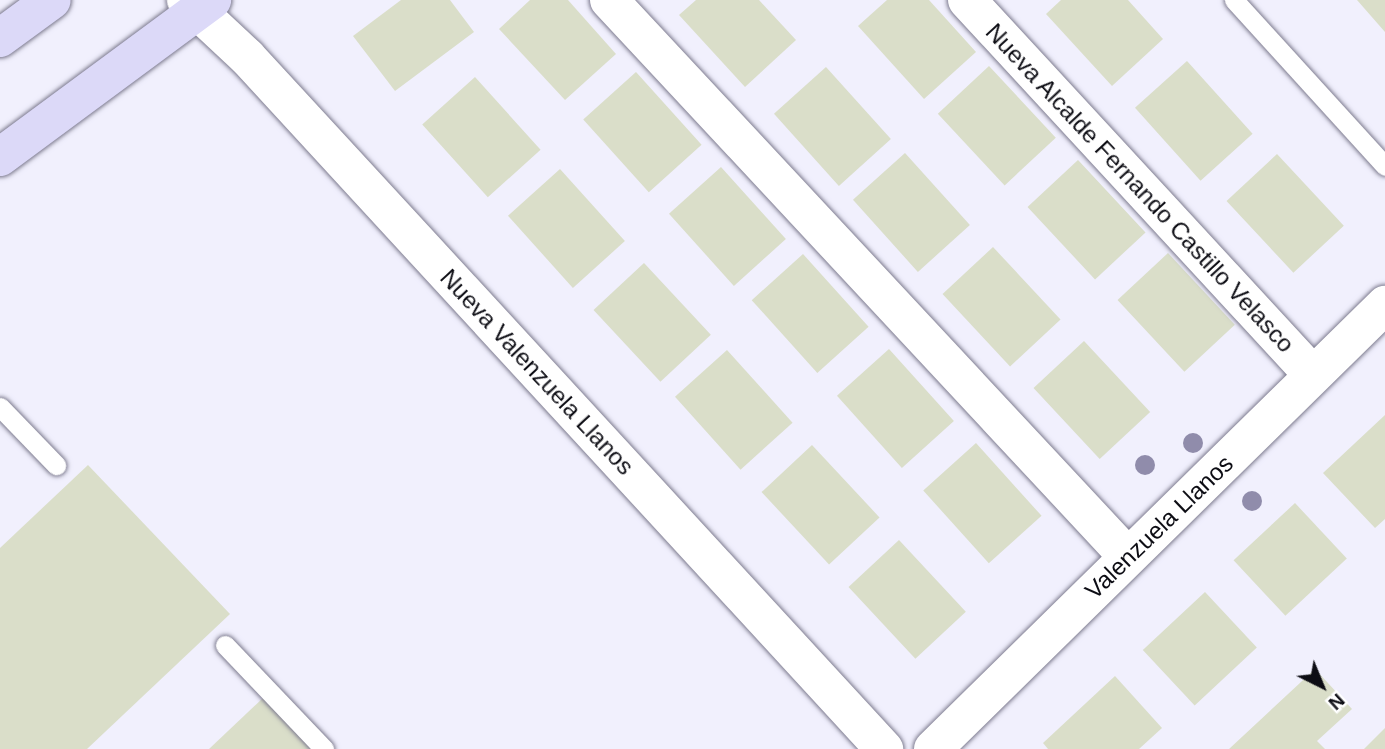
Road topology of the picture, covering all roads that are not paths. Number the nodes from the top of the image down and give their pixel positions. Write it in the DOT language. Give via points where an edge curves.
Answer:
graph roads {
  1 [pos="52,0"];
  2 [pos="609,0"];
  3 [pos="967,0"];
  4 [pos="1234,0"];
  5 [pos="200,3"];
  6 [pos="0,38"];
  7 [pos="0,157"];
  8 [pos="1385,166"];
  9 [pos="1385,305"];
  10 [pos="1313,375"];
  11 [pos="0,407"];
  12 [pos="56,464"];
  13 [pos="1128,557"];
  14 [pos="225,645"];
  15 [pos="324,749"];
  16 [pos="884,749"];
  17 [pos="933,749"];
  1 -- 6 [label="main road"];
  2 -- 13 [label="street"];
  3 -- 10 [label="street, Nueva Alcalde Fernando Castillo Velasco"];
  4 -- 8 [label="lane"];
  5 -- 7 [label="main road"];
  5 -- 16 [label="street, Nueva Valenzuela Llanos"];
  9 -- 10 [label="street, Valenzuela Llanos"];
  10 -- 13 [label="street, Valenzuela Llanos"];
  11 -- 12 [label="lane"];
  13 -- 17 [label="street, Valenzuela Llanos"];
  14 -- 15 [label="lane"];
}
